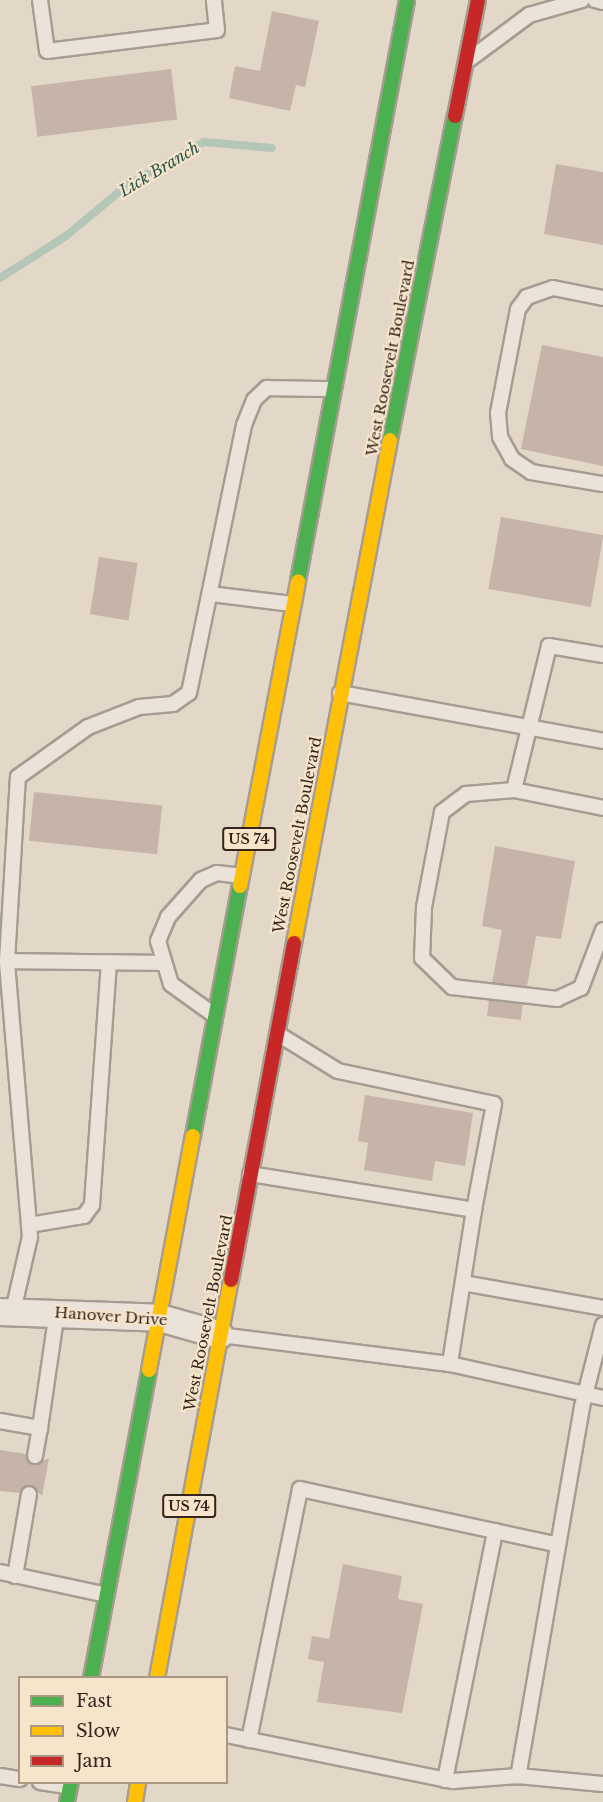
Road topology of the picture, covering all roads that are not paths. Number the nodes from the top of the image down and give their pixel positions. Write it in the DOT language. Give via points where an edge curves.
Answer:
graph roads {
  1 [pos="40,0"];
  2 [pos="214,0"];
  3 [pos="407,0"];
  4 [pos="478,0"];
  5 [pos="582,0"];
  6 [pos="595,0"];
  7 [pos="603,2"];
  8 [pos="466,62"];
  9 [pos="603,298"];
  10 [pos="333,389"];
  11 [pos="603,484"];
  12 [pos="210,594"];
  13 [pos="293,604"];
  14 [pos="603,655"];
  15 [pos="340,693"];
  16 [pos="528,727"];
  17 [pos="603,741"];
  18 [pos="514,790"];
  19 [pos="603,808"];
  20 [pos="242,876"];
  21 [pos="603,930"];
  22 [pos="8,961"];
  23 [pos="109,963"];
  24 [pos="162,963"];
  25 [pos="216,1017"];
  26 [pos="276,1033"];
  27 [pos="250,1174"];
  28 [pos="474,1210"];
  29 [pos="29,1225"];
  30 [pos="463,1283"];
  31 [pos="603,1308"];
  32 [pos="57,1311"];
  33 [pos="7,1312"];
  34 [pos="160,1318"];
  35 [pos="603,1325"];
  36 [pos="220,1335"];
  37 [pos="450,1364"];
  38 [pos="585,1394"];
  39 [pos="603,1398"];
  40 [pos="0,1421"];
  41 [pos="40,1428"];
  42 [pos="35,1456"];
  43 [pos="29,1494"];
  44 [pos="495,1531"];
  45 [pos="558,1545"];
  46 [pos="0,1572"];
  47 [pos="15,1576"];
  48 [pos="107,1595"];
  49 [pos="91,1676"];
  50 [pos="157,1676"];
  51 [pos="228,1735"];
  52 [pos="249,1740"];
  53 [pos="0,1776"];
  54 [pos="518,1776"];
  55 [pos="18,1779"];
  56 [pos="445,1780"];
  57 [pos="138,1784"];
  58 [pos="603,1784"];
  59 [pos="71,1785"];
  60 [pos="67,1802"];
  61 [pos="135,1802"];
  1 -- 2 [label="lane" via="47,51 217,30"];
  3 -- 10 [label="highway, US 74"];
  4 -- 8 [label="highway, West Roosevelt Boulevard / US 74"];
  5 -- 8 [label="lane" via="529,15"];
  6 -- 7 [label="lane"];
  8 -- 15 [label="highway, West Roosevelt Boulevard / US 74"];
  9 -- 11 [label="lane" via="553,288 526,297 518,309 498,413 500,437 512,459 531,472"];
  10 -- 12 [label="lane" via="267,388 254,400"];
  10 -- 13 [label="highway, US 74"];
  12 -- 13 [label="lane"];
  12 -- 22 [label="lane" via="189,693 173,704 139,707 88,727 18,777"];
  13 -- 20 [label="highway, US 74"];
  14 -- 16 [label="lane" via="549,646"];
  15 -- 16 [label="lane"];
  15 -- 26 [label="highway, West Roosevelt Boulevard / US 74"];
  16 -- 17 [label="lane"];
  16 -- 18 [label="lane"];
  18 -- 19 [label="lane"];
  18 -- 21 [label="lane" via="466,794 442,812 424,907 422,958 452,987 557,999 581,988"];
  20 -- 24 [label="lane" via="217,873 181,899 158,941"];
  20 -- 25 [label="highway, US 74"];
  22 -- 23 [label="lane"];
  22 -- 29 [label="lane"];
  23 -- 24 [label="lane"];
  23 -- 29 [label="lane" via="92,1205 84,1216"];
  24 -- 25 [label="lane" via="171,984"];
  25 -- 34 [label="highway, US 74"];
  26 -- 27 [label="highway, West Roosevelt Boulevard / US 74"];
  26 -- 28 [label="lane" via="338,1071 494,1104"];
  27 -- 28 [label="lane"];
  27 -- 36 [label="highway, West Roosevelt Boulevard / US 74"];
  28 -- 30 [label="lane"];
  29 -- 33 [label="lane"];
  30 -- 31 [label="lane"];
  30 -- 37 [label="lane"];
  32 -- 33 [label="street, Hanover Drive"];
  32 -- 34 [label="street, Hanover Drive"];
  32 -- 41 [label="lane"];
  34 -- 36 [label="street, Hanover Drive"];
  34 -- 48 [label="highway, US 74"];
  35 -- 38 [label="lane"];
  36 -- 37 [label="lane"];
  36 -- 50 [label="highway, West Roosevelt Boulevard / US 74"];
  37 -- 38 [label="lane"];
  38 -- 39 [label="lane"];
  38 -- 45 [label="lane"];
  40 -- 41 [label="lane"];
  41 -- 42 [label="lane"];
  43 -- 47 [label="lane"];
  44 -- 45 [label="lane"];
  44 -- 52 [label="lane" via="300,1489"];
  44 -- 56 [label="lane"];
  45 -- 54 [label="lane"];
  46 -- 47 [label="lane"];
  47 -- 48 [label="lane"];
  48 -- 49 [label="highway, US 74"];
  51 -- 52 [label="lane"];
  52 -- 56 [label="lane"];
  53 -- 55 [label="lane"];
  54 -- 56 [label="lane"];
  54 -- 58 [label="lane"];
  57 -- 61 [label="highway"];
  59 -- 60 [label="highway"];
}
